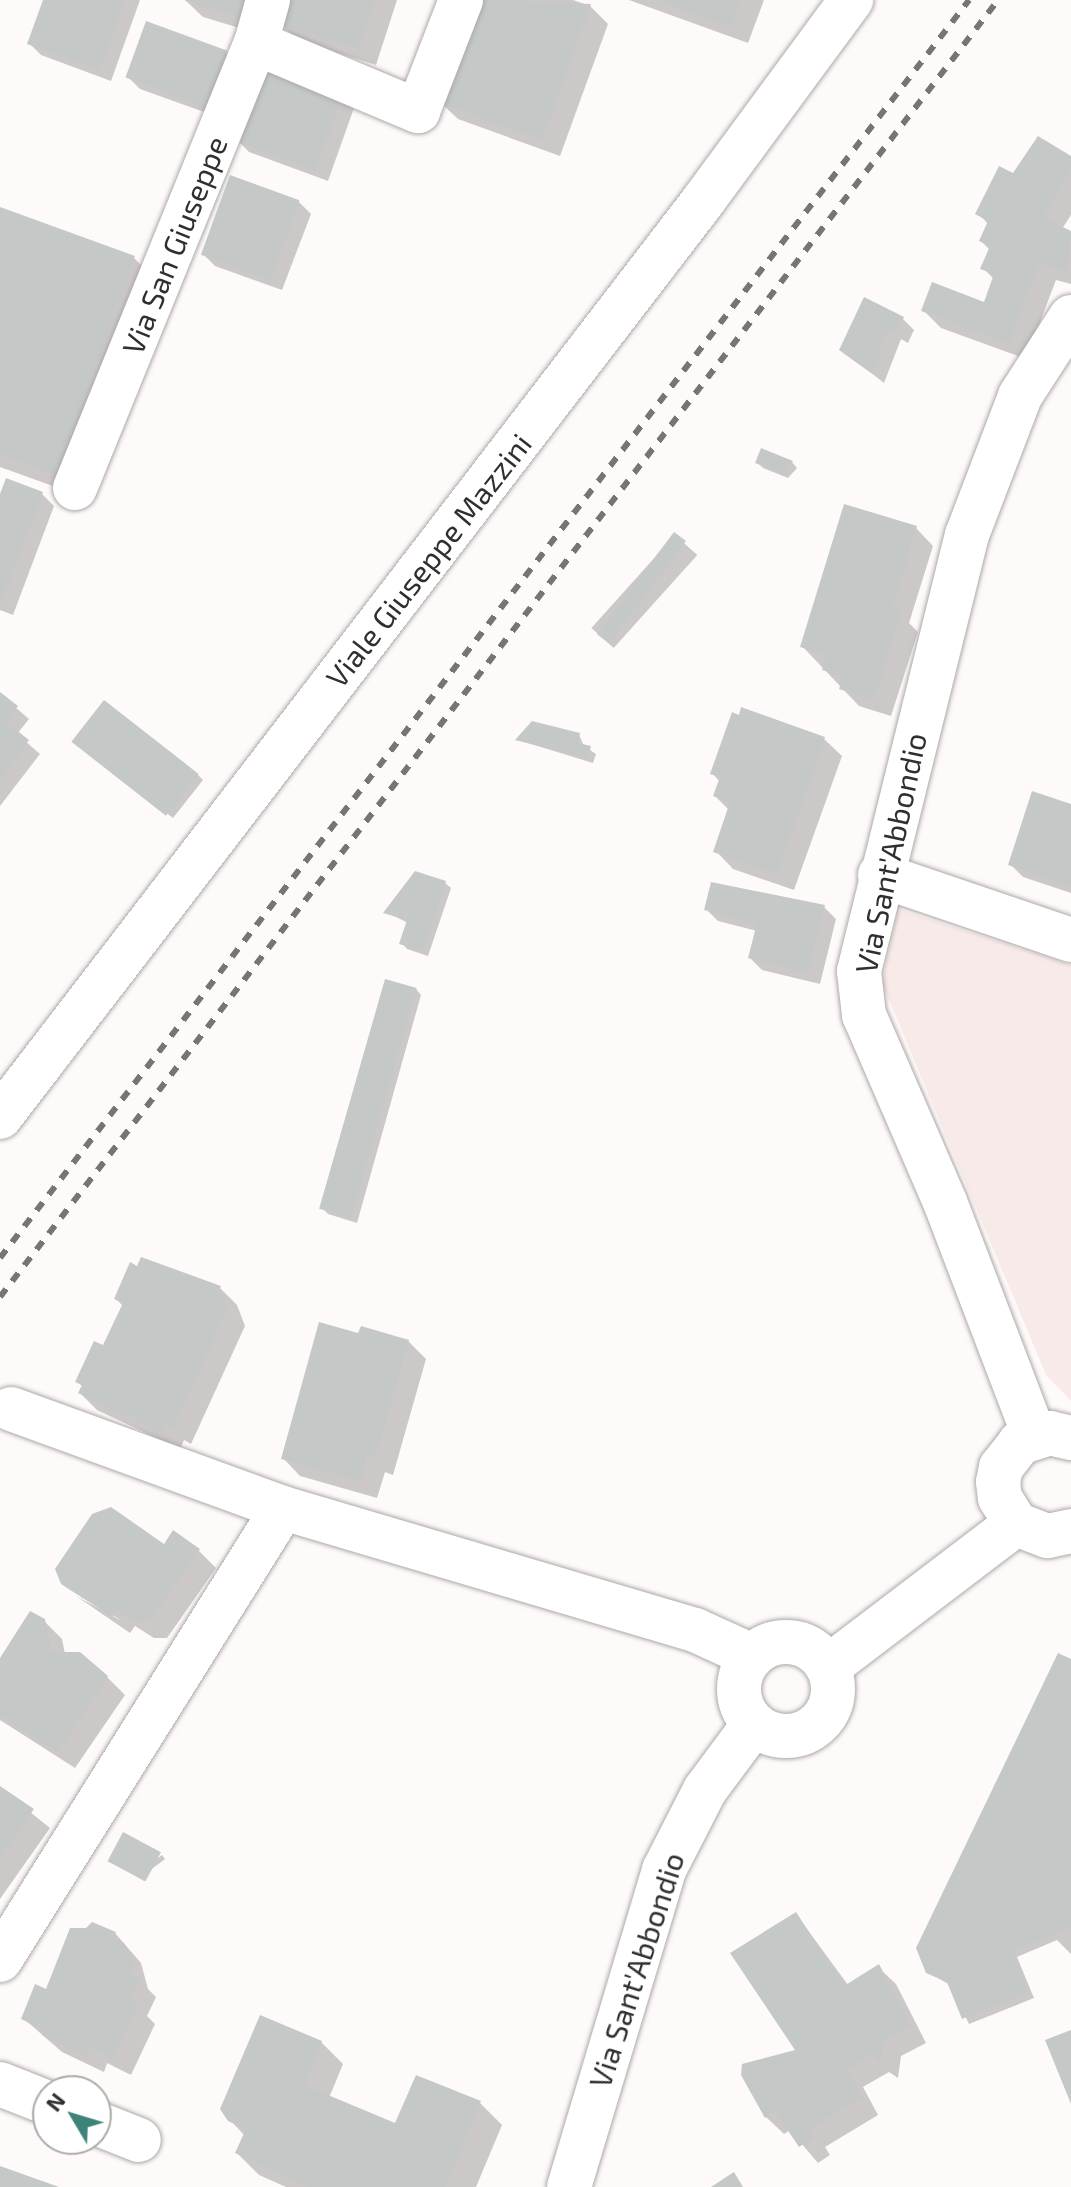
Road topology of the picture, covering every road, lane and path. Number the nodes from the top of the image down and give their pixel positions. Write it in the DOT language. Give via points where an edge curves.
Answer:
graph roads {
  1 [pos="268,0"];
  2 [pos="461,0"];
  3 [pos="851,0"];
  4 [pos="256,43"];
  5 [pos="1071,317"];
  6 [pos="75,488"];
  7 [pos="880,875"];
  8 [pos="1071,940"];
  9 [pos="0,1117"];
  10 [pos="11,1409"];
  11 [pos="1052,1437"];
  12 [pos="283,1508"];
  13 [pos="1016,1524"];
  14 [pos="1071,1531"];
  15 [pos="752,1656"];
  16 [pos="828,1667"];
  17 [pos="754,1724"];
  18 [pos="0,1960"];
  19 [pos="0,2084"];
  20 [pos="32,2097"];
  21 [pos="112,2129"];
  22 [pos="139,2140"];
  23 [pos="569,2187"];
  1 -- 4 [label="street, Via San Giuseppe"];
  2 -- 4 [label="street" via="418,111"];
  3 -- 9 [label="street, Viale Giuseppe Mazzini" via="703,201"];
  4 -- 6 [label="street, Via San Giuseppe"];
  5 -- 7 [label="street, Via Sant'Abbondio" via="1020,396 967,535"];
  7 -- 8 [label="street"];
  7 -- 11 [label="street, Via Sant'Abbondio" via="859,971 864,1015"];
  10 -- 12 [label="street"];
  11 -- 13 [label="street, Via Sant'Abbondio" via="1009,1453 1001,1467 1000,1498"];
  12 -- 15 [label="street" via="695,1630"];
  12 -- 18 [label="street"];
  13 -- 14 [label="street" via="1048,1536"];
  13 -- 16 [label="street"];
  15 -- 16 [label="street" via="793,1642 820,1655"];
  15 -- 17 [label="street" via="739,1684 744,1713"];
  16 -- 17 [label="street" via="832,1699 815,1727 784,1737"];
  17 -- 23 [label="street, Via Sant'Abbondio" via="705,1790 664,1870"];
  19 -- 20 [label="street"];
  21 -- 22 [label="street"];
}
